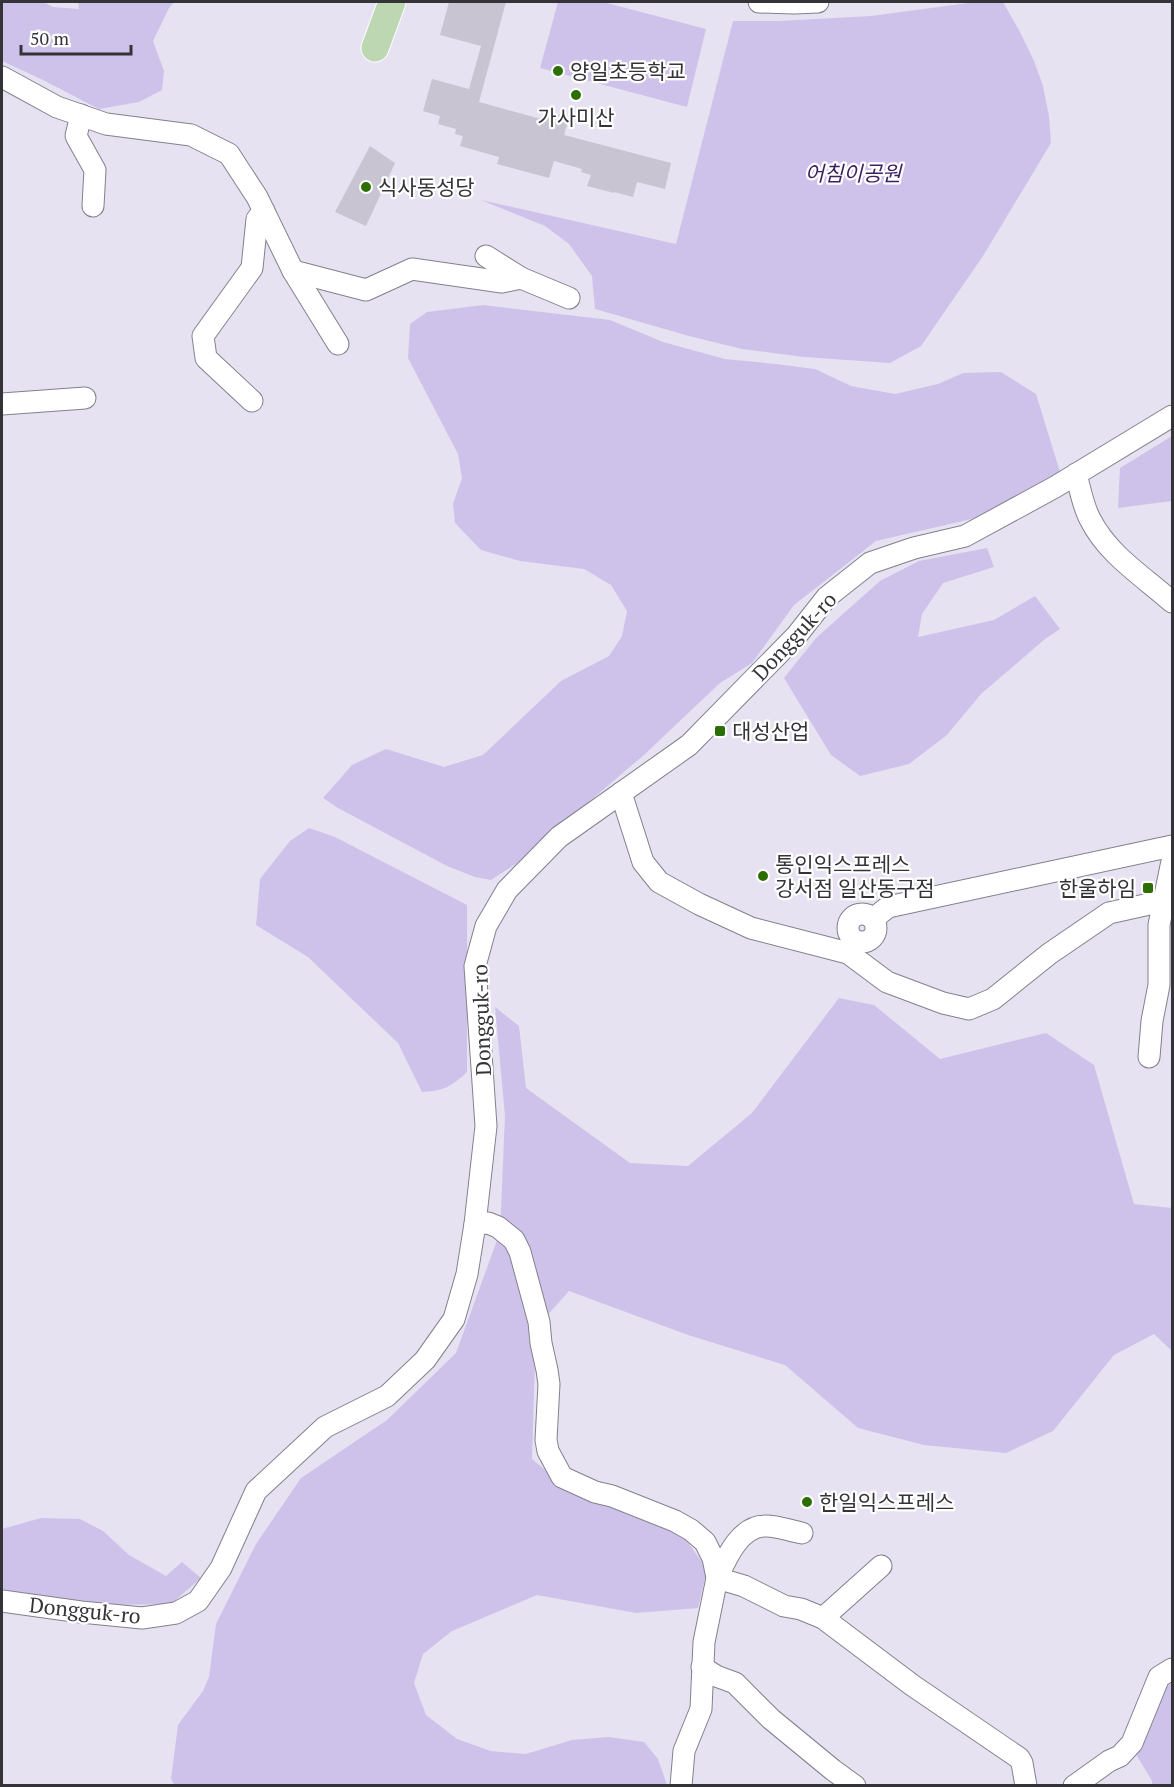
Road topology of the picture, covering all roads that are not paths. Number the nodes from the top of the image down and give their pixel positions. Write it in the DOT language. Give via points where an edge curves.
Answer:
graph roads {
  1 [pos="392,2"];
  2 [pos="759,2"];
  3 [pos="818,2"];
  4 [pos="375,48"];
  5 [pos="2,77"];
  6 [pos="81,115"];
  7 [pos="93,206"];
  8 [pos="264,211"];
  9 [pos="486,256"];
  10 [pos="293,271"];
  11 [pos="521,278"];
  12 [pos="569,298"];
  13 [pos="338,344"];
  14 [pos="85,398"];
  15 [pos="252,401"];
  16 [pos="2,404"];
  17 [pos="1173,416"];
  18 [pos="1076,474"];
  19 [pos="1173,602"];
  20 [pos="621,793"];
  21 [pos="1173,846"];
  22 [pos="1173,861"];
  23 [pos="1168,903"];
  24 [pos="851,947"];
  25 [pos="1149,1058"];
  26 [pos="475,1224"];
  27 [pos="802,1533"];
  28 [pos="881,1566"];
  29 [pos="717,1578"];
  30 [pos="2,1601"];
  31 [pos="823,1618"];
  32 [pos="702,1667"];
  33 [pos="1173,1669"];
  34 [pos="681,1785"];
  35 [pos="855,1785"];
  36 [pos="1026,1785"];
  37 [pos="1074,1785"];
  1 -- 4 [label="main road"];
  2 -- 3 [label="street"];
  5 -- 6 [label="street"];
  6 -- 7 [label="street" via="76,136 95,170"];
  6 -- 8 [label="street" via="106,124 190,135 229,154"];
  8 -- 10 [label="street"];
  8 -- 15 [label="street" via="256,219 252,268 203,336 206,358"];
  9 -- 11 [label="street"];
  10 -- 11 [label="street" via="366,290 412,269 502,282"];
  10 -- 13 [label="street"];
  11 -- 12 [label="street"];
  14 -- 16 [label="street"];
  17 -- 18 [label="street, Dongguk-ro"];
  18 -- 19 [label="street" via="1089,518 1102,539 1122,561"];
  18 -- 20 [label="street, Dongguk-ro" via="965,536 870,563 827,597 797,635 689,745"];
  20 -- 24 [label="street" via="642,862 659,882 751,928"];
  20 -- 26 [label="street, Dongguk-ro" via="559,837 507,891 486,926 476,966 486,1126"];
  21 -- 24 [label="street" via="888,907 873,920 856,915 847,929"];
  22 -- 23 [label="street"];
  23 -- 24 [label="street" via="1109,914 1049,954 993,999 969,1008 943,1003 887,982"];
  23 -- 25 [label="street" via="1159,925 1159,985"];
  26 -- 29 [label="street" via="498,1227 514,1240 520,1252 548,1370 548,1451 562,1477 691,1530 705,1542"];
  26 -- 30 [label="street, Dongguk-ro" via="467,1274 454,1318 425,1360 387,1396 325,1427 256,1491 222,1568 198,1601 176,1613 142,1618"];
  27 -- 29 [label="street" via="763,1526 748,1531 730,1552"];
  28 -- 31 [label="street"];
  29 -- 31 [label="street"];
  29 -- 32 [label="street"];
  31 -- 36 [label="street" via="1019,1758"];
  32 -- 34 [label="street" via="701,1709 684,1751"];
  32 -- 35 [label="street" via="735,1683 771,1719"];
  33 -- 37 [label="street" via="1159,1677 1132,1743 1120,1756"];
}
